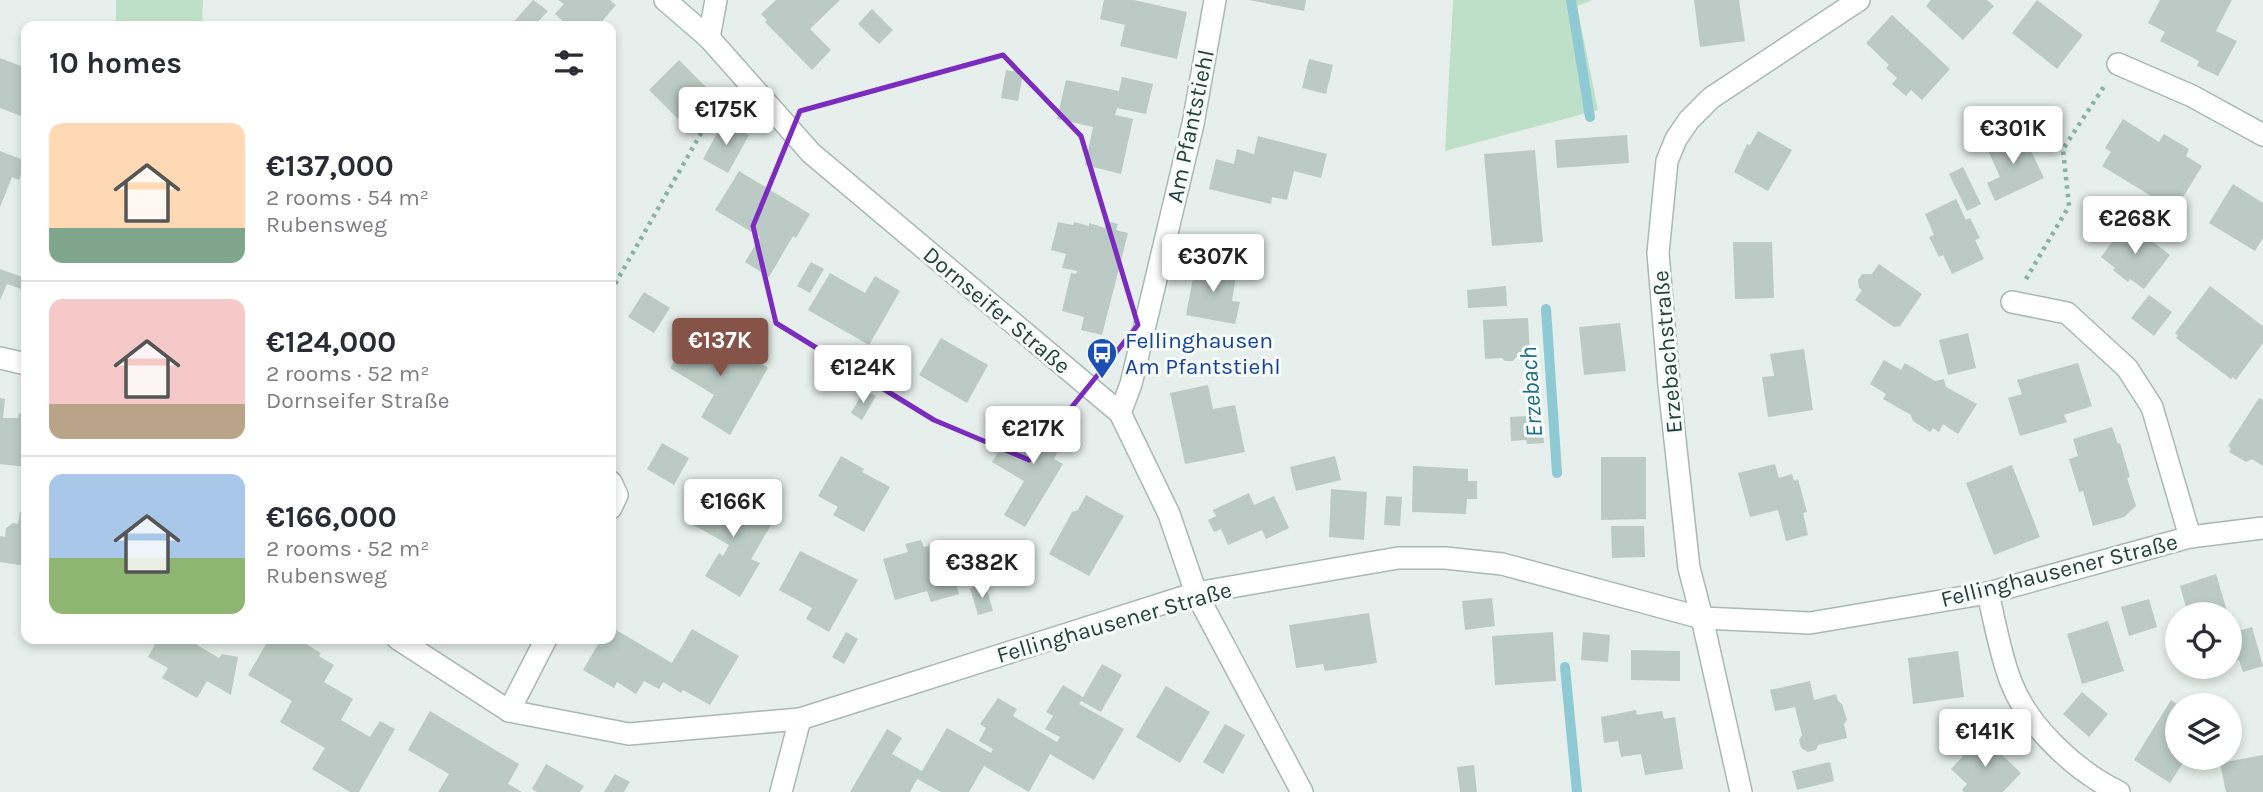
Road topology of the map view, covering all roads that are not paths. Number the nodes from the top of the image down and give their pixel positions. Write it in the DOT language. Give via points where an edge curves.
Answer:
graph roads {
  1 [pos="665,0"];
  2 [pos="716,0"];
  3 [pos="1215,0"];
  4 [pos="1859,0"];
  5 [pos="709,38"];
  6 [pos="2119,64"];
  7 [pos="2263,135"];
  8 [pos="2012,302"];
  9 [pos="0,358"];
  10 [pos="21,363"];
  11 [pos="1120,414"];
  12 [pos="2263,528"];
  13 [pos="2190,537"];
  14 [pos="1196,593"];
  15 [pos="1988,593"];
  16 [pos="1702,618"];
  17 [pos="406,644"];
  18 [pos="542,644"];
  19 [pos="509,711"];
  20 [pos="800,719"];
  21 [pos="780,792"];
  22 [pos="1302,792"];
  23 [pos="1741,792"];
  24 [pos="2119,792"];
  1 -- 5 [label="street, Dornseifer Straße"];
  2 -- 5 [label="street"];
  3 -- 11 [label="street, Am Pfantstiehl" via="1193,124"];
  4 -- 16 [label="street, Erzebachstraße" via="1711,98 1689,120 1667,161 1658,253 1689,568"];
  5 -- 11 [label="street, Dornseifer Straße" via="811,153"];
  6 -- 7 [label="street" via="2192,96"];
  8 -- 13 [label="street" via="2067,313 2127,368 2152,407"];
  9 -- 10 [label="street"];
  11 -- 14 [label="street, Dornseifer Straße" via="1169,514"];
  12 -- 13 [label="street, Fellinghausener Straße"];
  13 -- 15 [label="street, Fellinghausener Straße"];
  14 -- 16 [label="street, Fellinghausener Straße" via="1398,558 1445,558 1502,564"];
  14 -- 20 [label="street, Fellinghausener Straße"];
  14 -- 22 [label="street, Dornseifer Straße"];
  15 -- 16 [label="street, Fellinghausener Straße" via="1810,622"];
  15 -- 24 [label="street" via="2011,684 2036,726 2069,759"];
  16 -- 23 [label="street, Erzebachstraße"];
  17 -- 19 [label="street, Fellinghausener Straße"];
  18 -- 19 [label="street"];
  19 -- 20 [label="street, Fellinghausener Straße" via="629,734"];
  20 -- 21 [label="street"];
}
